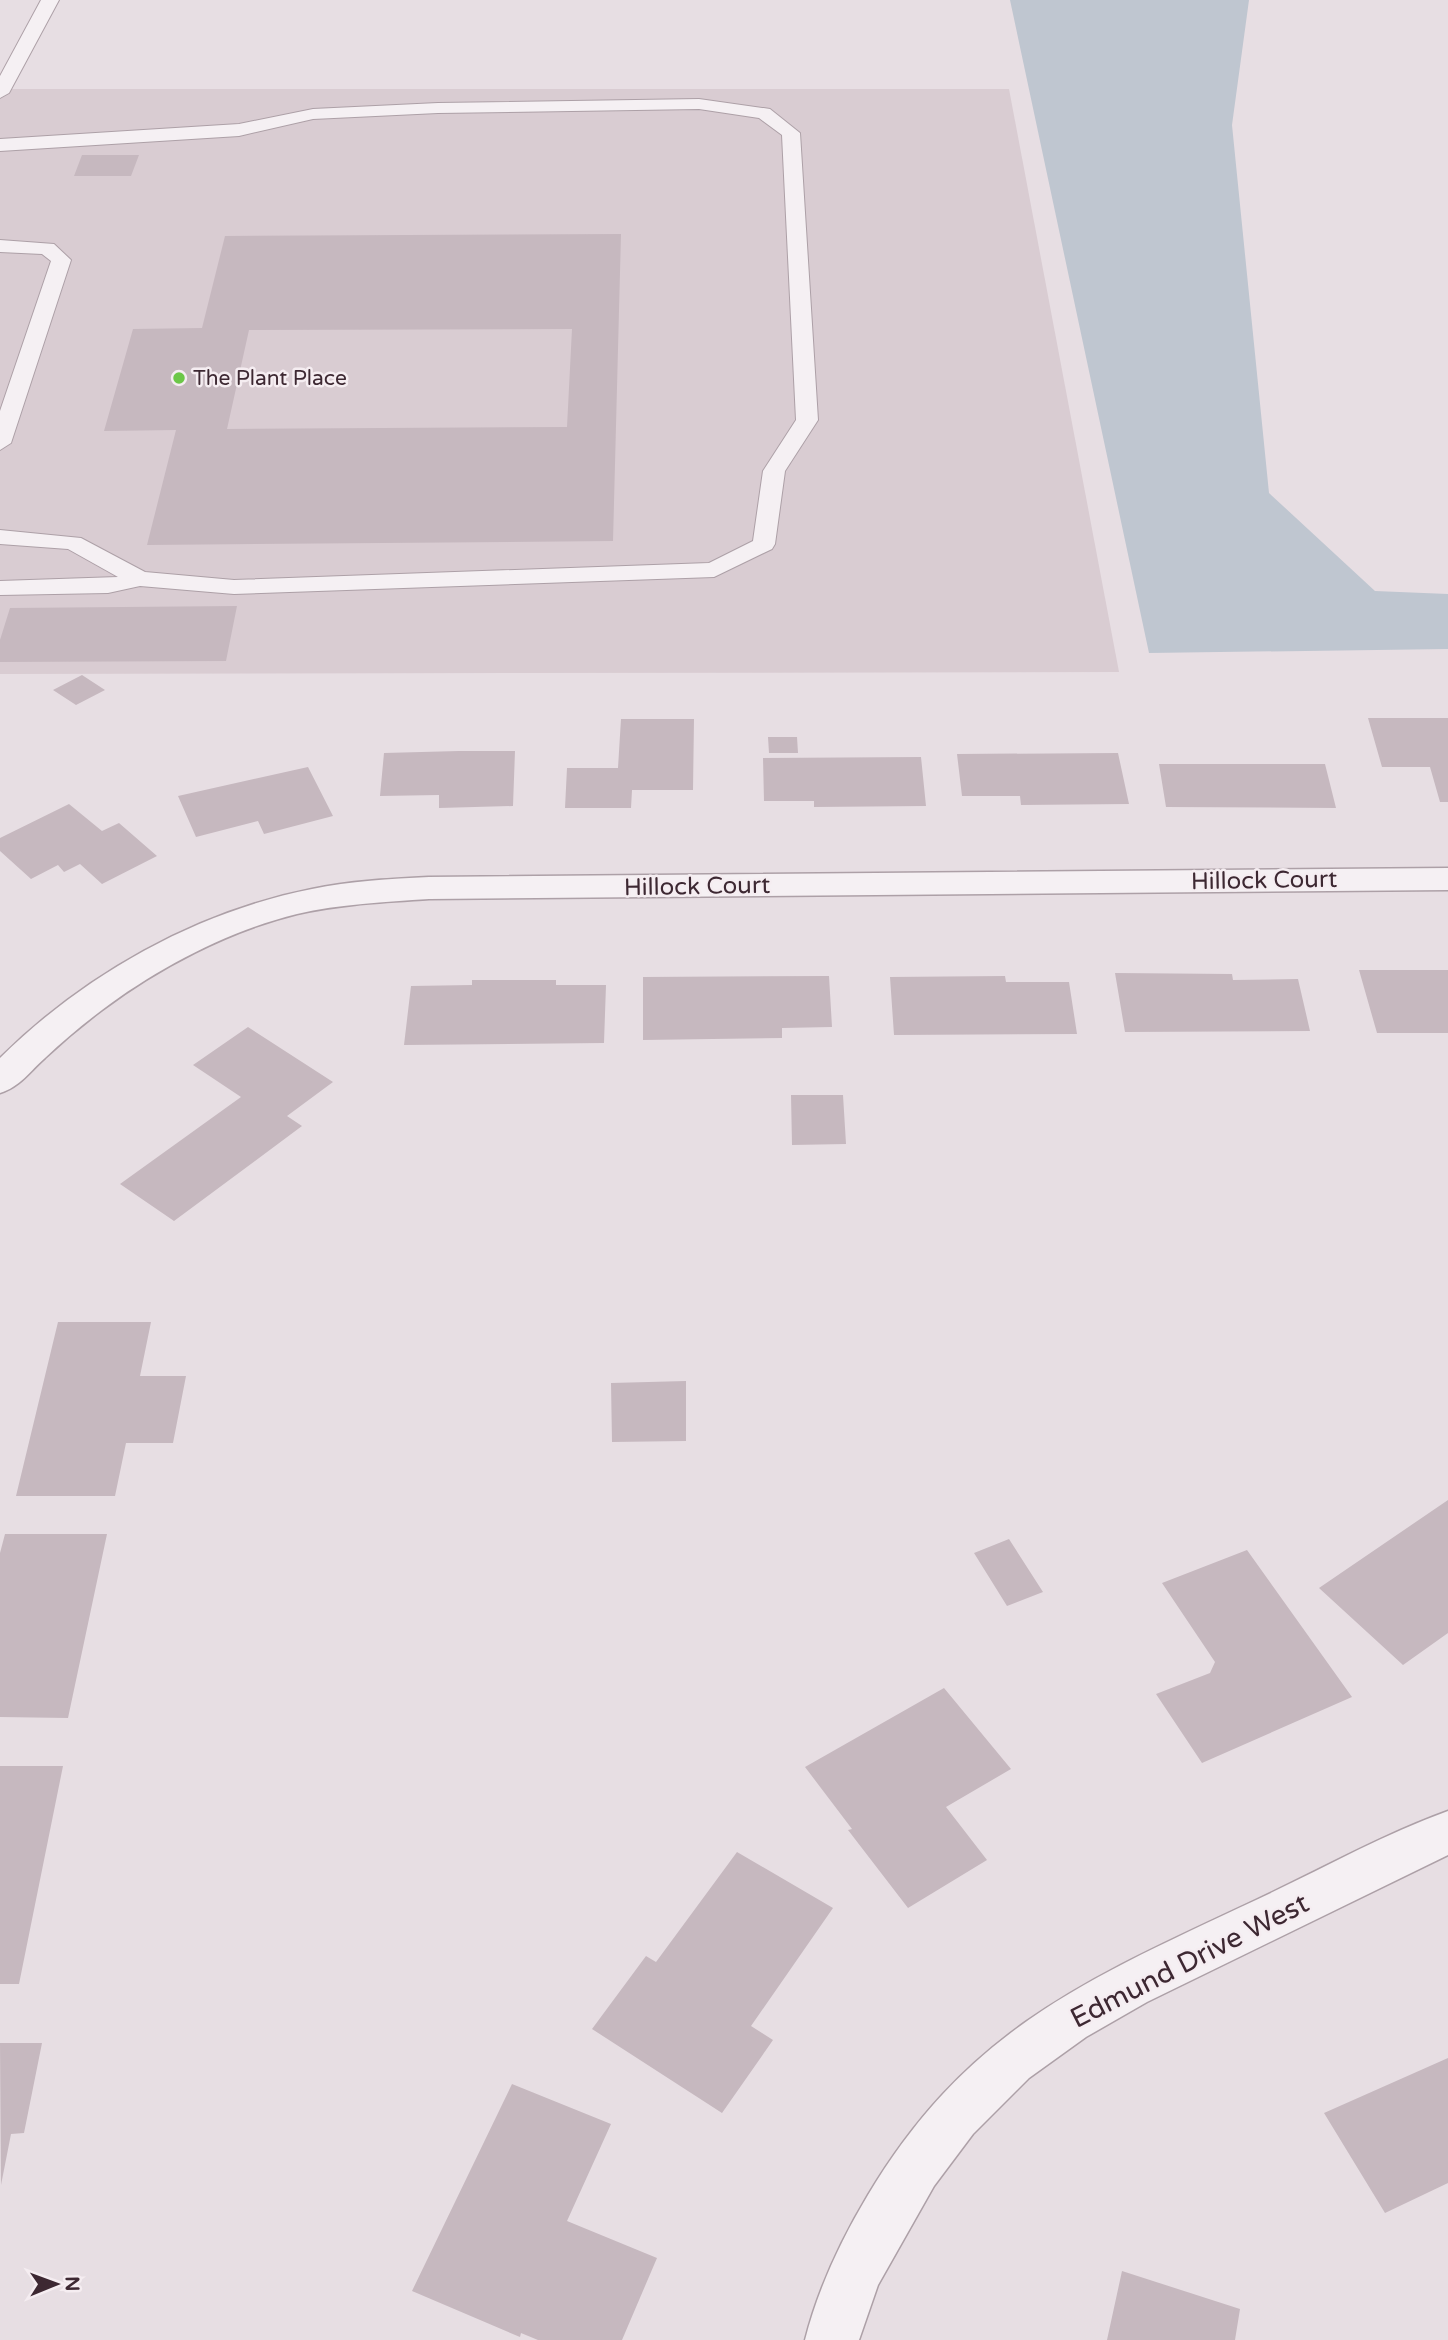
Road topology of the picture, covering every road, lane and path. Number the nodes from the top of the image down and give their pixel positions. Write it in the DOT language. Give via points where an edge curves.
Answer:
graph roads {
  1 [pos="50,0"];
  2 [pos="0,93"];
  3 [pos="0,145"];
  4 [pos="0,246"];
  5 [pos="0,443"];
  6 [pos="0,537"];
  7 [pos="140,579"];
  8 [pos="0,588"];
  9 [pos="1448,879"];
  10 [pos="0,1080"];
  11 [pos="1448,1832"];
  12 [pos="832,2340"];
  1 -- 2 [label="lane"];
  3 -- 7 [label="lane" via="239,130 313,114 672,104 764,113 791,133 807,420 774,471 764,544 714,570 234,587"];
  4 -- 5 [label="lane" via="47,248 61,260"];
  6 -- 7 [label="lane" via="73,543"];
  7 -- 8 [label="lane" via="108,586"];
  9 -- 10 [label="street, Hillock Court" via="429,888 333,896 276,909 228,927 135,972 84,1003"];
  11 -- 12 [label="street, Edmund Drive West" via="1128,1985 1043,2037 985,2083 937,2137 899,2192 866,2251"];
}
